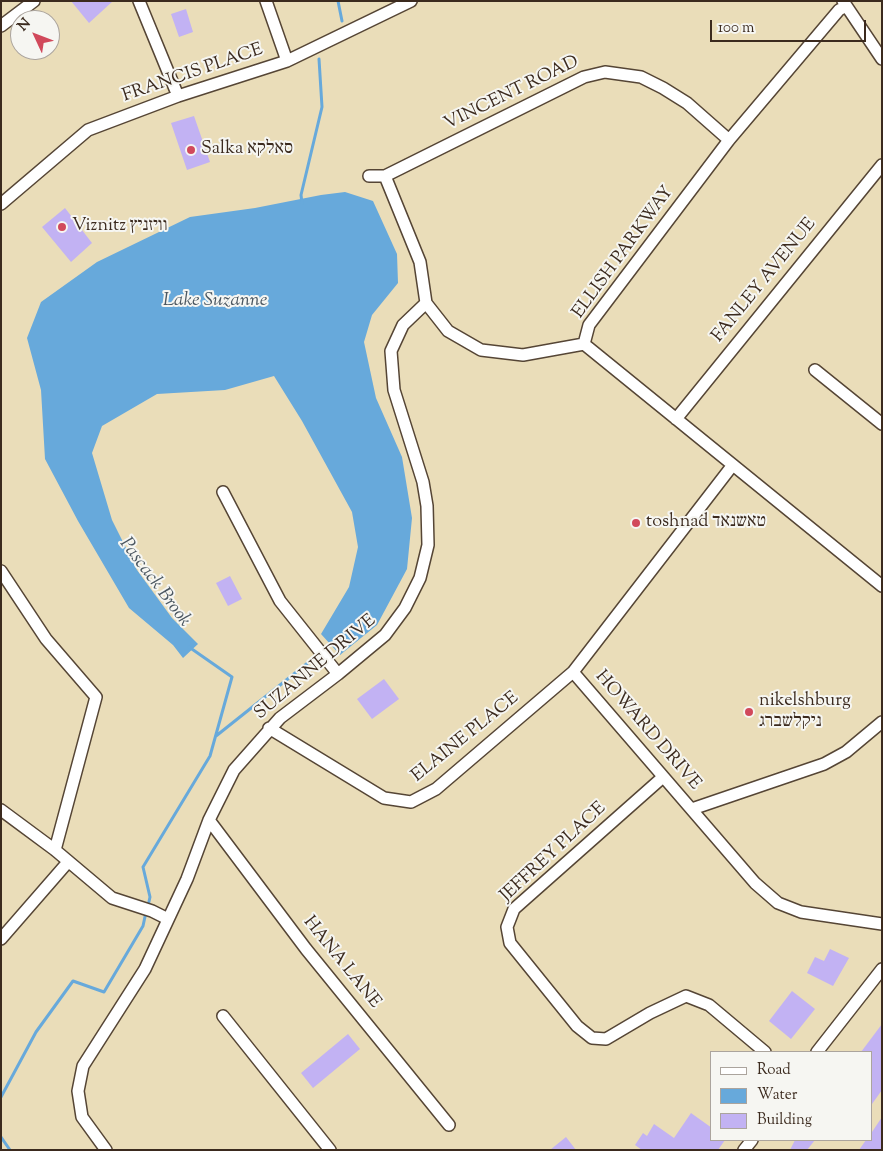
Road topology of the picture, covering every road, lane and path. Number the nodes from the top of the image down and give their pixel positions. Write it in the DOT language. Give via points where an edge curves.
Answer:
graph roads {
  1 [pos="34,1"];
  2 [pos="139,1"];
  3 [pos="266,1"];
  4 [pos="410,1"];
  5 [pos="845,4"];
  6 [pos="4,19"];
  7 [pos="882,59"];
  8 [pos="287,61"];
  9 [pos="178,96"];
  10 [pos="729,140"];
  11 [pos="882,165"];
  12 [pos="369,176"];
  13 [pos="386,176"];
  14 [pos="1,204"];
  15 [pos="426,303"];
  16 [pos="584,344"];
  17 [pos="815,370"];
  18 [pos="676,419"];
  19 [pos="882,424"];
  20 [pos="732,466"];
  21 [pos="222,492"];
  22 [pos="1,571"];
  23 [pos="882,586"];
  24 [pos="573,672"];
  25 [pos="338,674"];
  26 [pos="882,722"];
  27 [pos="269,728"];
  28 [pos="663,777"];
  29 [pos="1,810"];
  30 [pos="692,810"];
  31 [pos="209,820"];
  32 [pos="55,850"];
  33 [pos="68,862"];
  34 [pos="168,919"];
  35 [pos="882,924"];
  36 [pos="1,939"];
  37 [pos="882,969"];
  38 [pos="223,1016"];
  39 [pos="764,1051"];
  40 [pos="818,1051"];
  41 [pos="449,1125"];
  42 [pos="106,1150"];
  43 [pos="330,1150"];
  1 -- 6 [label="street"];
  2 -- 9 [label="street"];
  3 -- 8 [label="street"];
  4 -- 8 [label="street, FRANCIS PLACE"];
  5 -- 7 [label="street"];
  5 -- 10 [label="street, ELLISH PARKWAY"];
  8 -- 9 [label="street, FRANCIS PLACE"];
  9 -- 14 [label="street, FRANCIS PLACE" via="88,130"];
  10 -- 13 [label="street, VINCENT ROAD" via="687,103 663,88 641,77 605,72 584,77"];
  10 -- 16 [label="street, ELLISH PARKWAY" via="589,325"];
  11 -- 18 [label="street, FANLEY AVENUE"];
  12 -- 13 [label="street, VINCENT ROAD"];
  13 -- 15 [label="street" via="420,262"];
  15 -- 16 [label="street" via="448,331 481,350 523,355"];
  15 -- 25 [label="street, SUZANNE DRIVE" via="403,325 391,351 394,390 423,482 428,545 420,578 405,608 385,635"];
  16 -- 18 [label="street, ELLISH PARKWAY"];
  17 -- 19 [label="street"];
  18 -- 20 [label="street, ELLISH PARKWAY"];
  20 -- 23 [label="street, ELLISH PARKWAY"];
  20 -- 24 [label="street, HOWARD DRIVE"];
  21 -- 25 [label="street" via="280,601"];
  22 -- 32 [label="street" via="46,639 96,697"];
  24 -- 27 [label="street, ELAINE PLACE" via="436,789 411,802 384,798"];
  24 -- 28 [label="street, HOWARD DRIVE"];
  25 -- 27 [label="street, SUZANNE DRIVE"];
  26 -- 30 [label="street" via="846,752 824,764"];
  27 -- 31 [label="street, SUZANNE DRIVE" via="234,770"];
  28 -- 30 [label="street, HOWARD DRIVE"];
  28 -- 39 [label="street, JEFFREY PLACE" via="514,909 507,927 510,943 577,1026 592,1038 606,1039 650,1012 686,996 709,1005"];
  29 -- 32 [label="street"];
  30 -- 35 [label="street, HOWARD DRIVE" via="755,883 778,903 801,912"];
  31 -- 34 [label="street, SUZANNE DRIVE"];
  31 -- 41 [label="street, HANA LANE" via="306,949"];
  32 -- 33 [label="street"];
  33 -- 34 [label="street" via="112,898"];
  33 -- 36 [label="street"];
  34 -- 42 [label="street, SUZANNE DRIVE" via="145,970 83,1066 78,1091 82,1117"];
  37 -- 40 [label="street"];
  38 -- 43 [label="street"];
}
